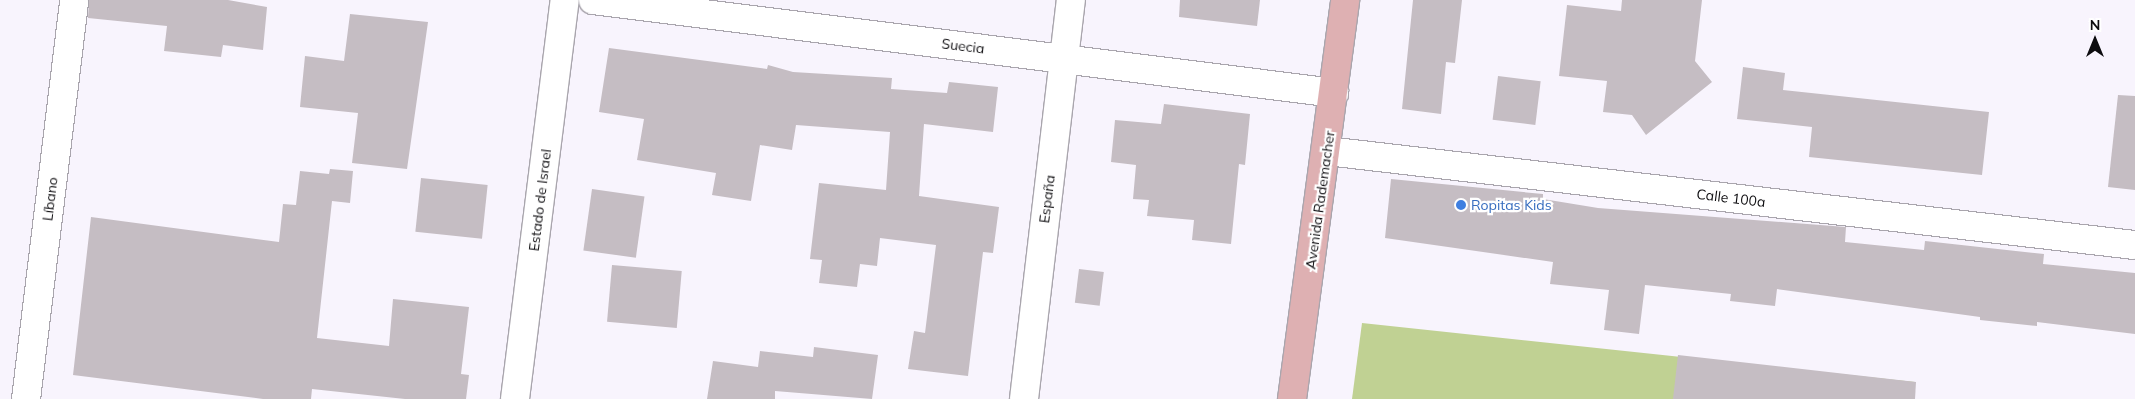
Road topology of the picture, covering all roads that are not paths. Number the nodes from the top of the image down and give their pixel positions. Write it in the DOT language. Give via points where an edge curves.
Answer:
graph roads {
  1 [pos="74,0"];
  2 [pos="565,0"];
  3 [pos="593,0"];
  4 [pos="1071,0"];
  5 [pos="1345,0"];
  6 [pos="1064,59"];
  7 [pos="1334,93"];
  8 [pos="1327,151"];
  9 [pos="2135,245"];
  10 [pos="26,399"];
  11 [pos="515,399"];
  12 [pos="1024,399"];
  13 [pos="1292,399"];
  1 -- 10 [label="street, Líbano"];
  2 -- 11 [label="street, Estado de Israel"];
  3 -- 6 [label="street, Suecia"];
  4 -- 6 [label="street, España"];
  5 -- 7 [label="main road, Avenida Rademacher"];
  6 -- 7 [label="street, Suecia"];
  6 -- 12 [label="street, España"];
  7 -- 8 [label="main road, Avenida Rademacher"];
  8 -- 9 [label="street, Calle 100a"];
  8 -- 13 [label="main road, Avenida Rademacher"];
}
